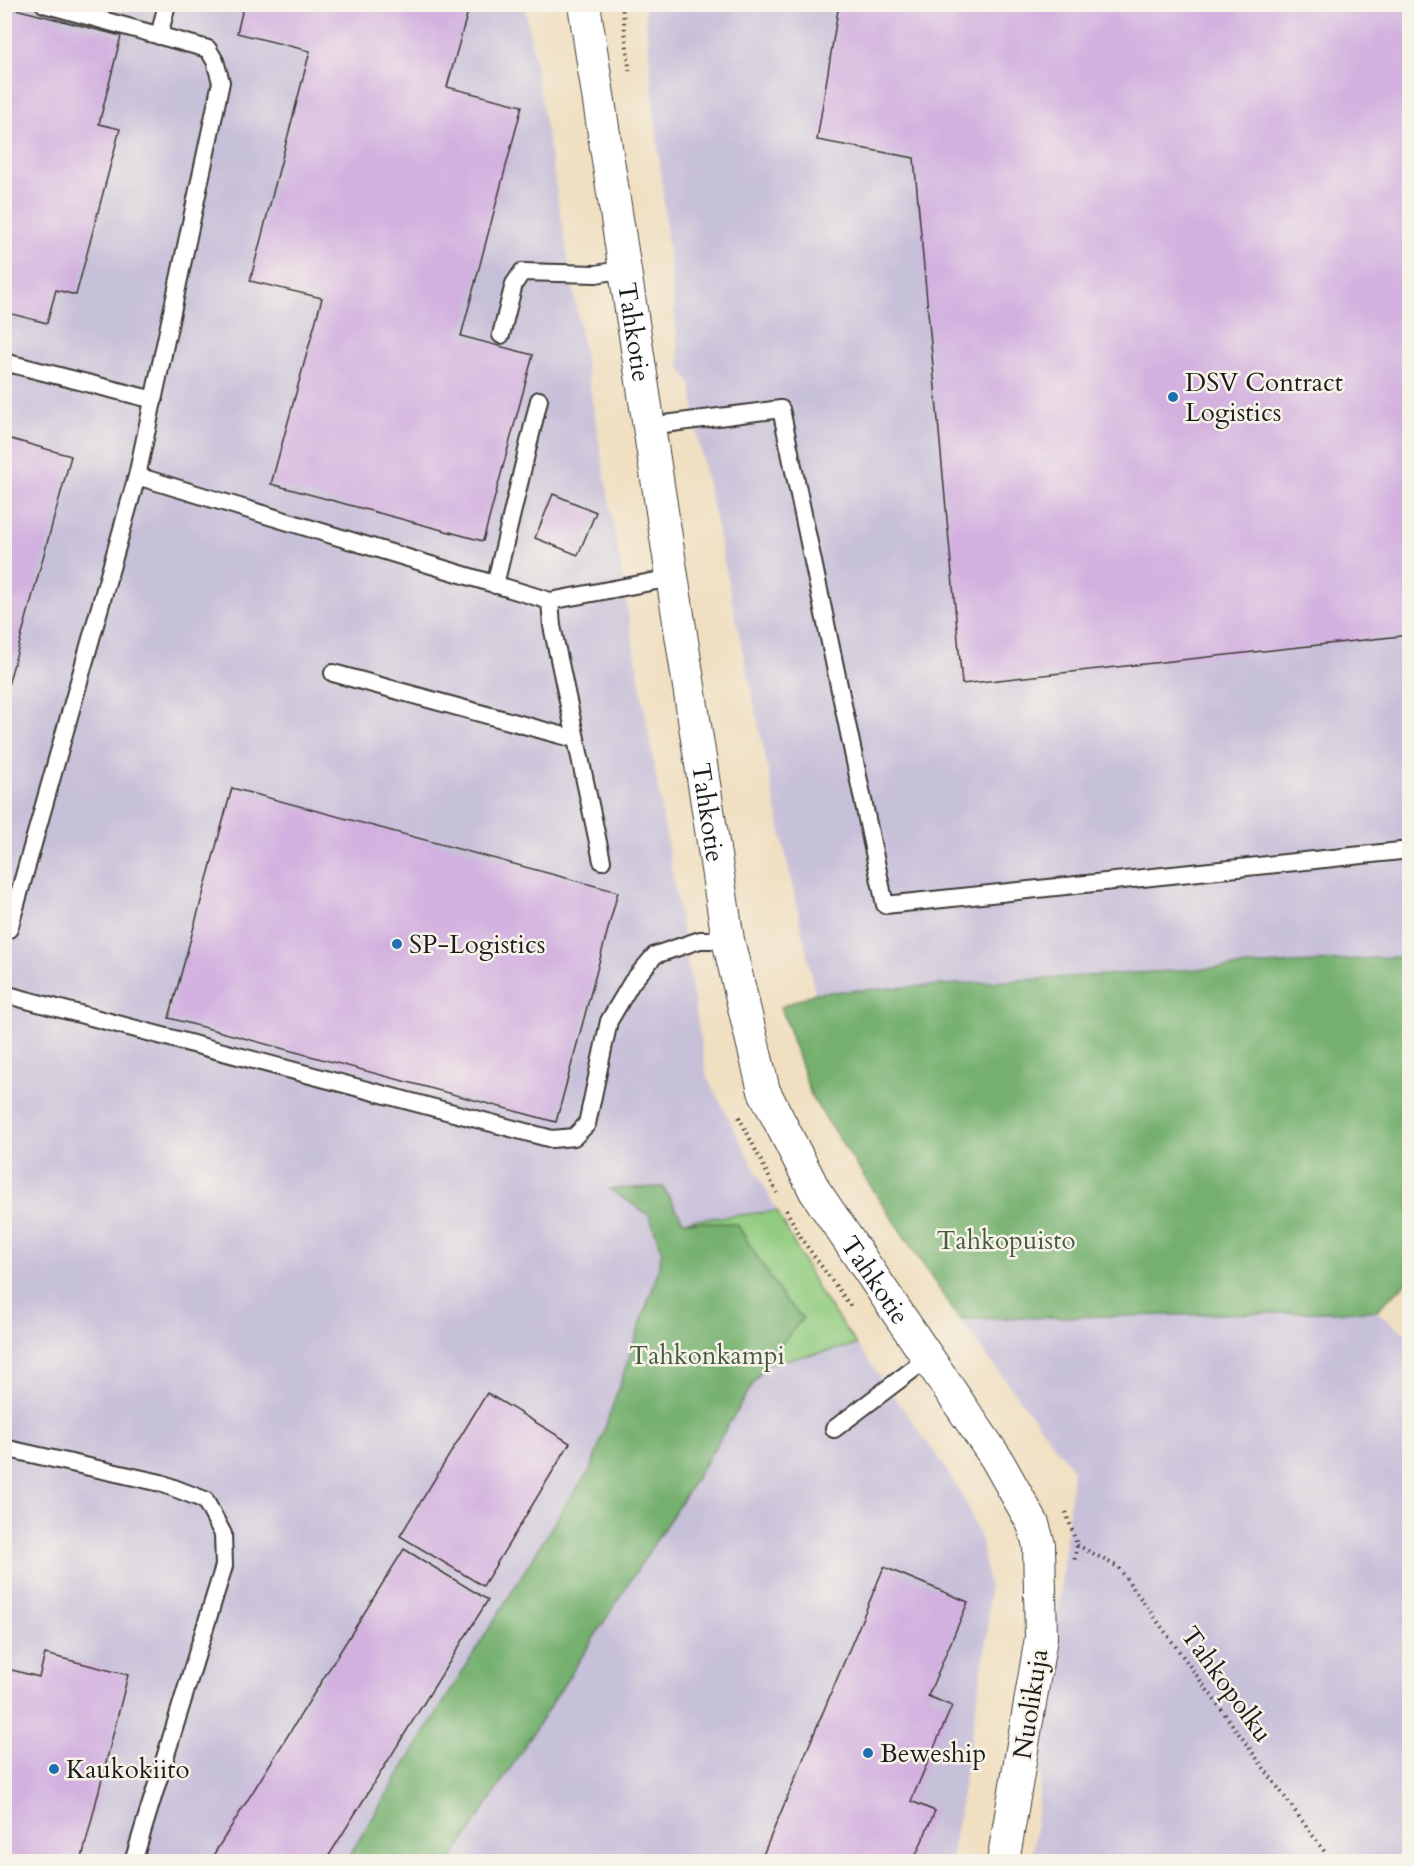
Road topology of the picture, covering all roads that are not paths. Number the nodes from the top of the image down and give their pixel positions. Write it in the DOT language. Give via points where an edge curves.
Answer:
graph roads {
  1 [pos="167,4"];
  2 [pos="584,4"];
  3 [pos="50,5"];
  4 [pos="159,36"];
  5 [pos="625,269"];
  6 [pos="501,335"];
  7 [pos="4,362"];
  8 [pos="154,400"];
  9 [pos="539,400"];
  10 [pos="649,426"];
  11 [pos="137,476"];
  12 [pos="672,578"];
  13 [pos="495,585"];
  14 [pos="550,601"];
  15 [pos="333,673"];
  16 [pos="575,739"];
  17 [pos="1410,850"];
  18 [pos="602,861"];
  19 [pos="9,930"];
  20 [pos="728,940"];
  21 [pos="4,994"];
  22 [pos="928,1358"];
  23 [pos="834,1429"];
  24 [pos="4,1448"];
  25 [pos="1039,1545"];
  26 [pos="133,1862"];
  27 [pos="1004,1862"];
  1 -- 4 [label="lane"];
  2 -- 5 [label="street, Tahkotie"];
  3 -- 4 [label="lane"];
  4 -- 8 [label="lane" via="208,49 221,82"];
  5 -- 6 [label="lane" via="596,274 522,272 514,284"];
  5 -- 10 [label="street, Tahkotie"];
  7 -- 8 [label="lane"];
  8 -- 11 [label="lane"];
  9 -- 13 [label="lane"];
  10 -- 12 [label="street, Tahkotie"];
  10 -- 17 [label="lane" via="781,409 885,905"];
  11 -- 13 [label="lane"];
  11 -- 19 [label="lane"];
  12 -- 14 [label="lane"];
  12 -- 20 [label="street, Tahkotie"];
  13 -- 14 [label="lane"];
  14 -- 16 [label="lane"];
  15 -- 16 [label="lane"];
  16 -- 18 [label="lane"];
  20 -- 21 [label="lane" via="700,940 655,955 632,982 609,1021 587,1124 574,1137 552,1139"];
  20 -- 22 [label="street, Tahkotie" via="764,1091 815,1191"];
  22 -- 23 [label="lane"];
  22 -- 25 [label="street, Tahkotie" via="996,1458 1033,1524"];
  24 -- 26 [label="lane" via="161,1483 194,1495 205,1500 223,1534 224,1566"];
  25 -- 27 [label="street, Nuolikuja" via="1041,1638"];
}
